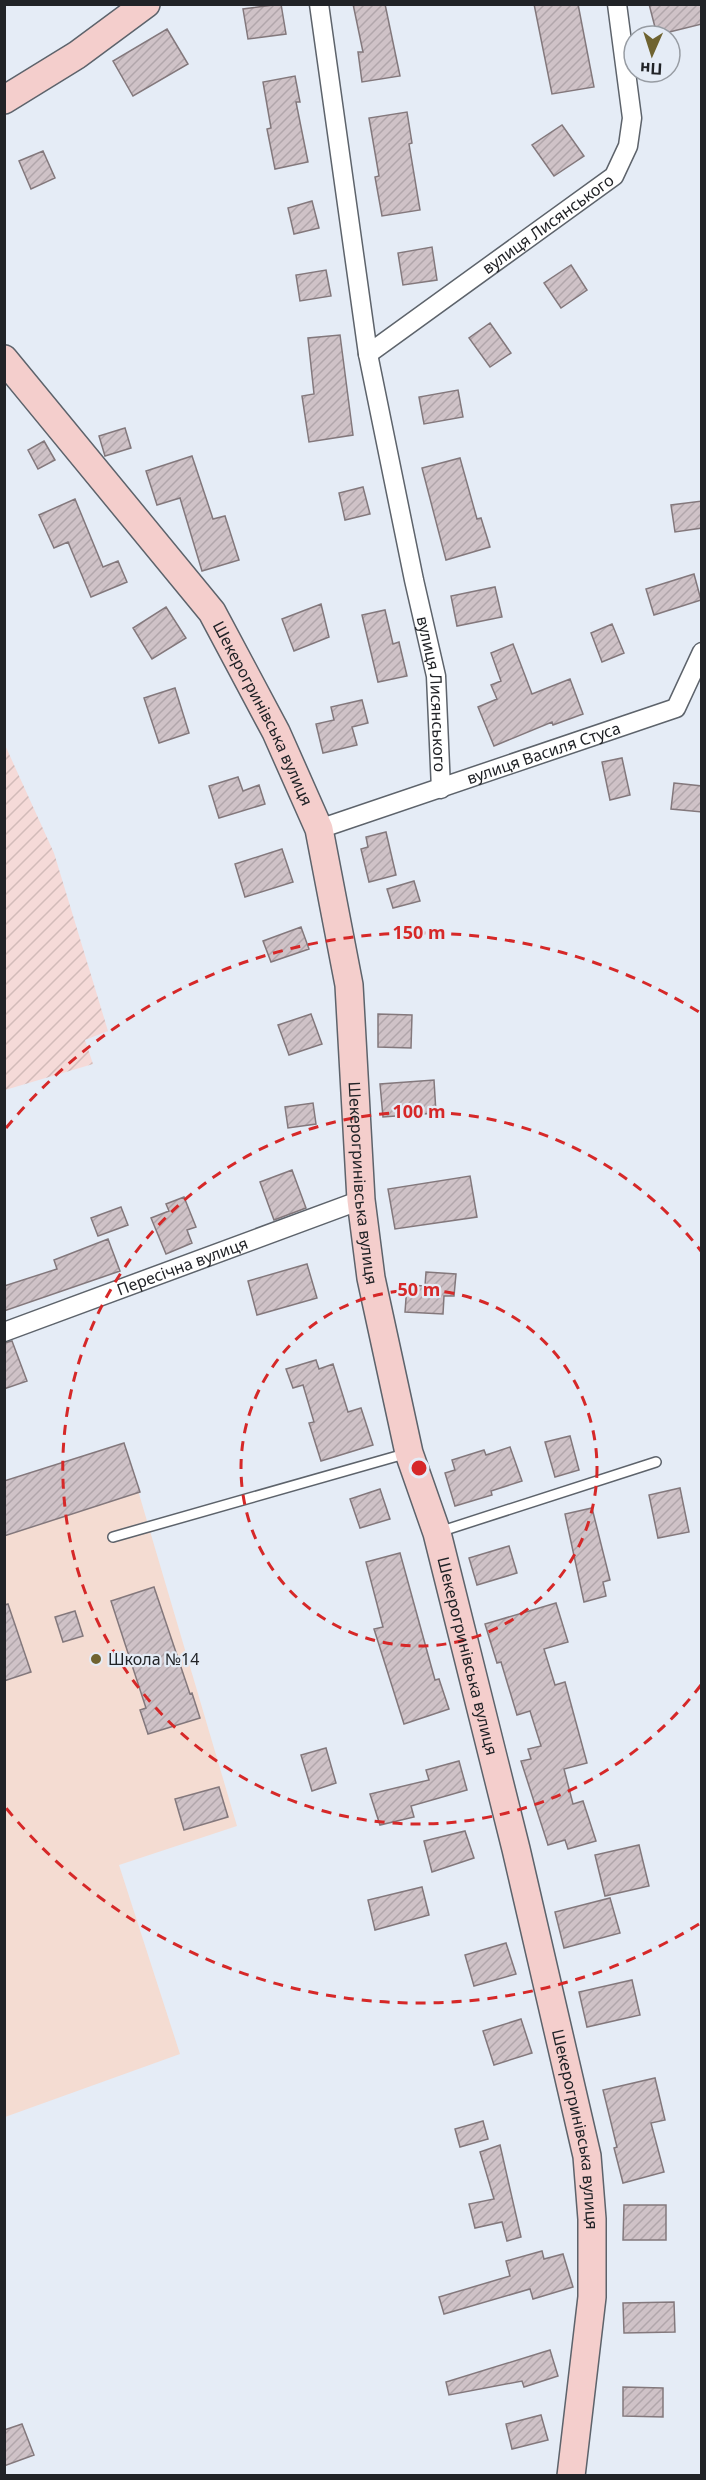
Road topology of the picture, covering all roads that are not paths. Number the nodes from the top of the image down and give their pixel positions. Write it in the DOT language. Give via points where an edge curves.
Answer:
graph roads {
  1 [pos="146,4"];
  2 [pos="319,4"];
  3 [pos="616,4"];
  4 [pos="4,100"];
  5 [pos="368,354"];
  6 [pos="4,359"];
  7 [pos="702,652"];
  8 [pos="441,789"];
  9 [pos="319,830"];
  10 [pos="361,1200"];
  11 [pos="4,1332"];
  12 [pos="409,1453"];
  13 [pos="656,1462"];
  14 [pos="437,1533"];
  15 [pos="113,1538"];
  16 [pos="570,2475"];
  1 -- 4 [label="street" via="77,55"];
  2 -- 5 [label="street, вулиця Лисянського"];
  3 -- 5 [label="street, вулиця Лисянського" via="632,118 628,146 614,176"];
  5 -- 8 [label="street, вулиця Лисянського" via="436,676"];
  6 -- 9 [label="street, Шекерогринівська вулиця" via="212,612 276,732"];
  7 -- 8 [label="street, вулиця Василя Стуса" via="676,708"];
  8 -- 9 [label="street, вулиця Василя Стуса"];
  9 -- 10 [label="street, Шекерогринівська вулиця" via="348,985"];
  10 -- 11 [label="street, Пересічна вулиця"];
  10 -- 12 [label="street, Шекерогринівська вулиця" via="371,1278"];
  12 -- 14 [label="street, Шекерогринівська вулиця"];
  12 -- 15 [label="lane"];
  13 -- 14 [label="lane"];
  14 -- 16 [label="street, Шекерогринівська вулиця" via="587,2156 592,2297"];
}
